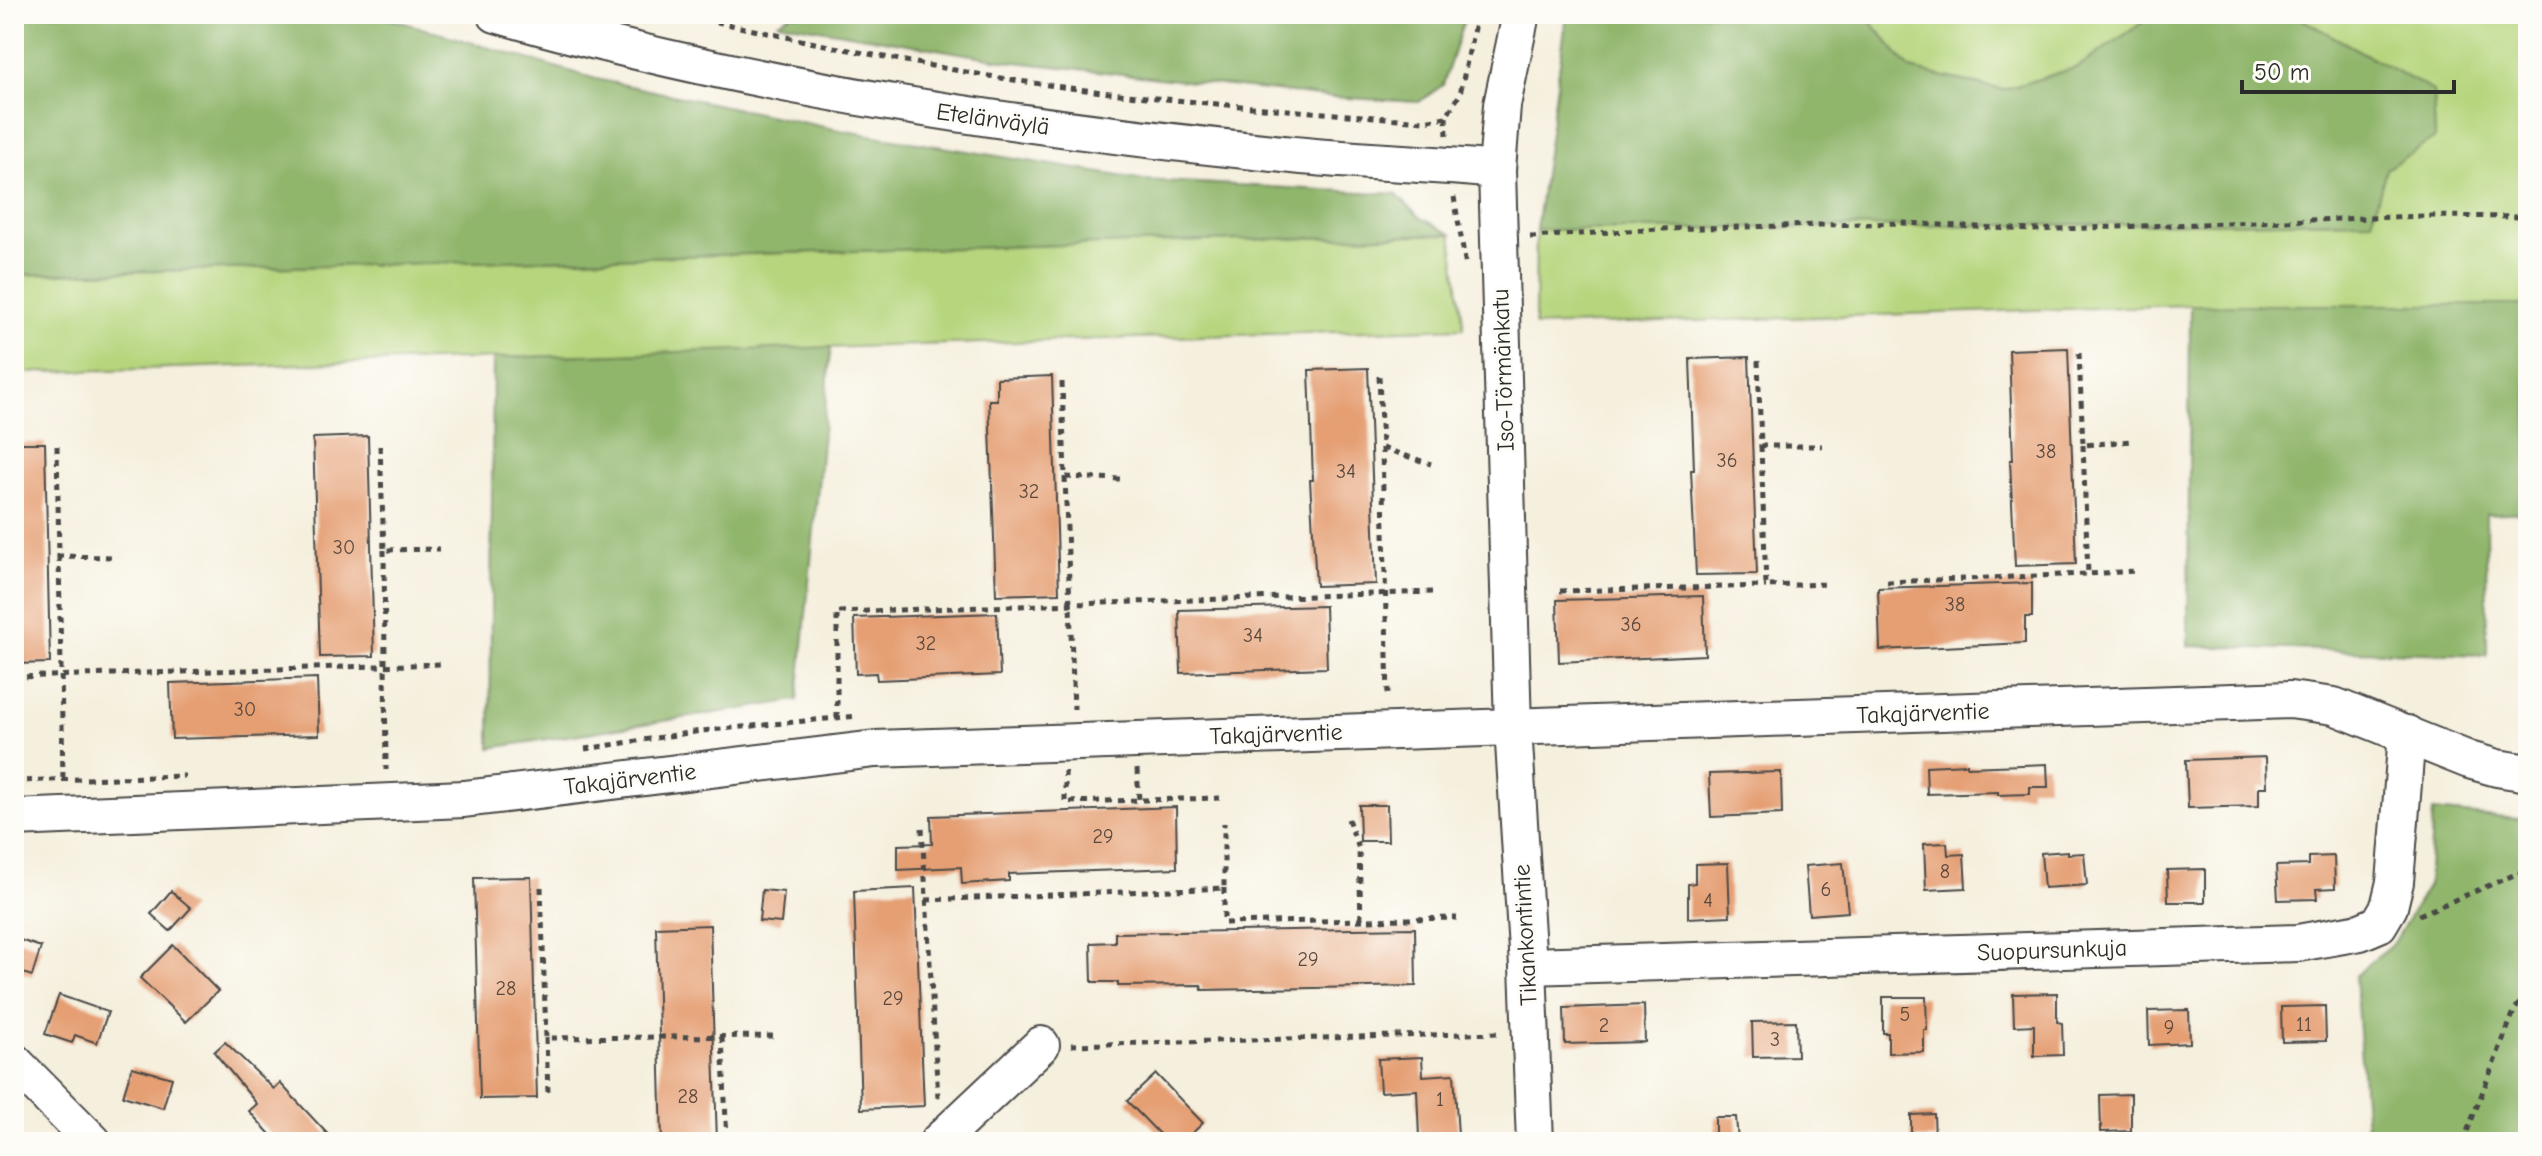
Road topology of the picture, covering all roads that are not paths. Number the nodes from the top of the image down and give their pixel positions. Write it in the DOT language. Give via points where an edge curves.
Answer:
graph roads {
  1 [pos="496,14"];
  2 [pos="1521,14"];
  3 [pos="1497,170"];
  4 [pos="1513,727"];
  5 [pos="2407,734"];
  6 [pos="2528,773"];
  7 [pos="14,818"];
  8 [pos="1528,966"];
  9 [pos="1041,1045"];
  10 [pos="14,1062"];
  11 [pos="939,1141"];
  12 [pos="93,1142"];
  13 [pos="1535,1142"];
  1 -- 3 [label="street, Etelänväylä" via="652,55 840,95 1003,121 1295,156"];
  2 -- 3 [label="street, Iso-Törmänkatu" via="1502,105"];
  3 -- 4 [label="street, Iso-Törmänkatu"];
  4 -- 5 [label="street, Takajärventie" via="2290,700 2334,706"];
  4 -- 7 [label="street, Takajärventie" via="1069,725 464,799"];
  4 -- 8 [label="street, Tikankontintie"];
  5 -- 6 [label="street, Takajärventie" via="2469,760"];
  5 -- 8 [label="street, Suopursunkuja" via="2395,882 2379,924 2360,932 2298,943"];
  8 -- 13 [label="street, Tikankontintie"];
  9 -- 11 [label="street"];
  10 -- 12 [label="street"];
}
